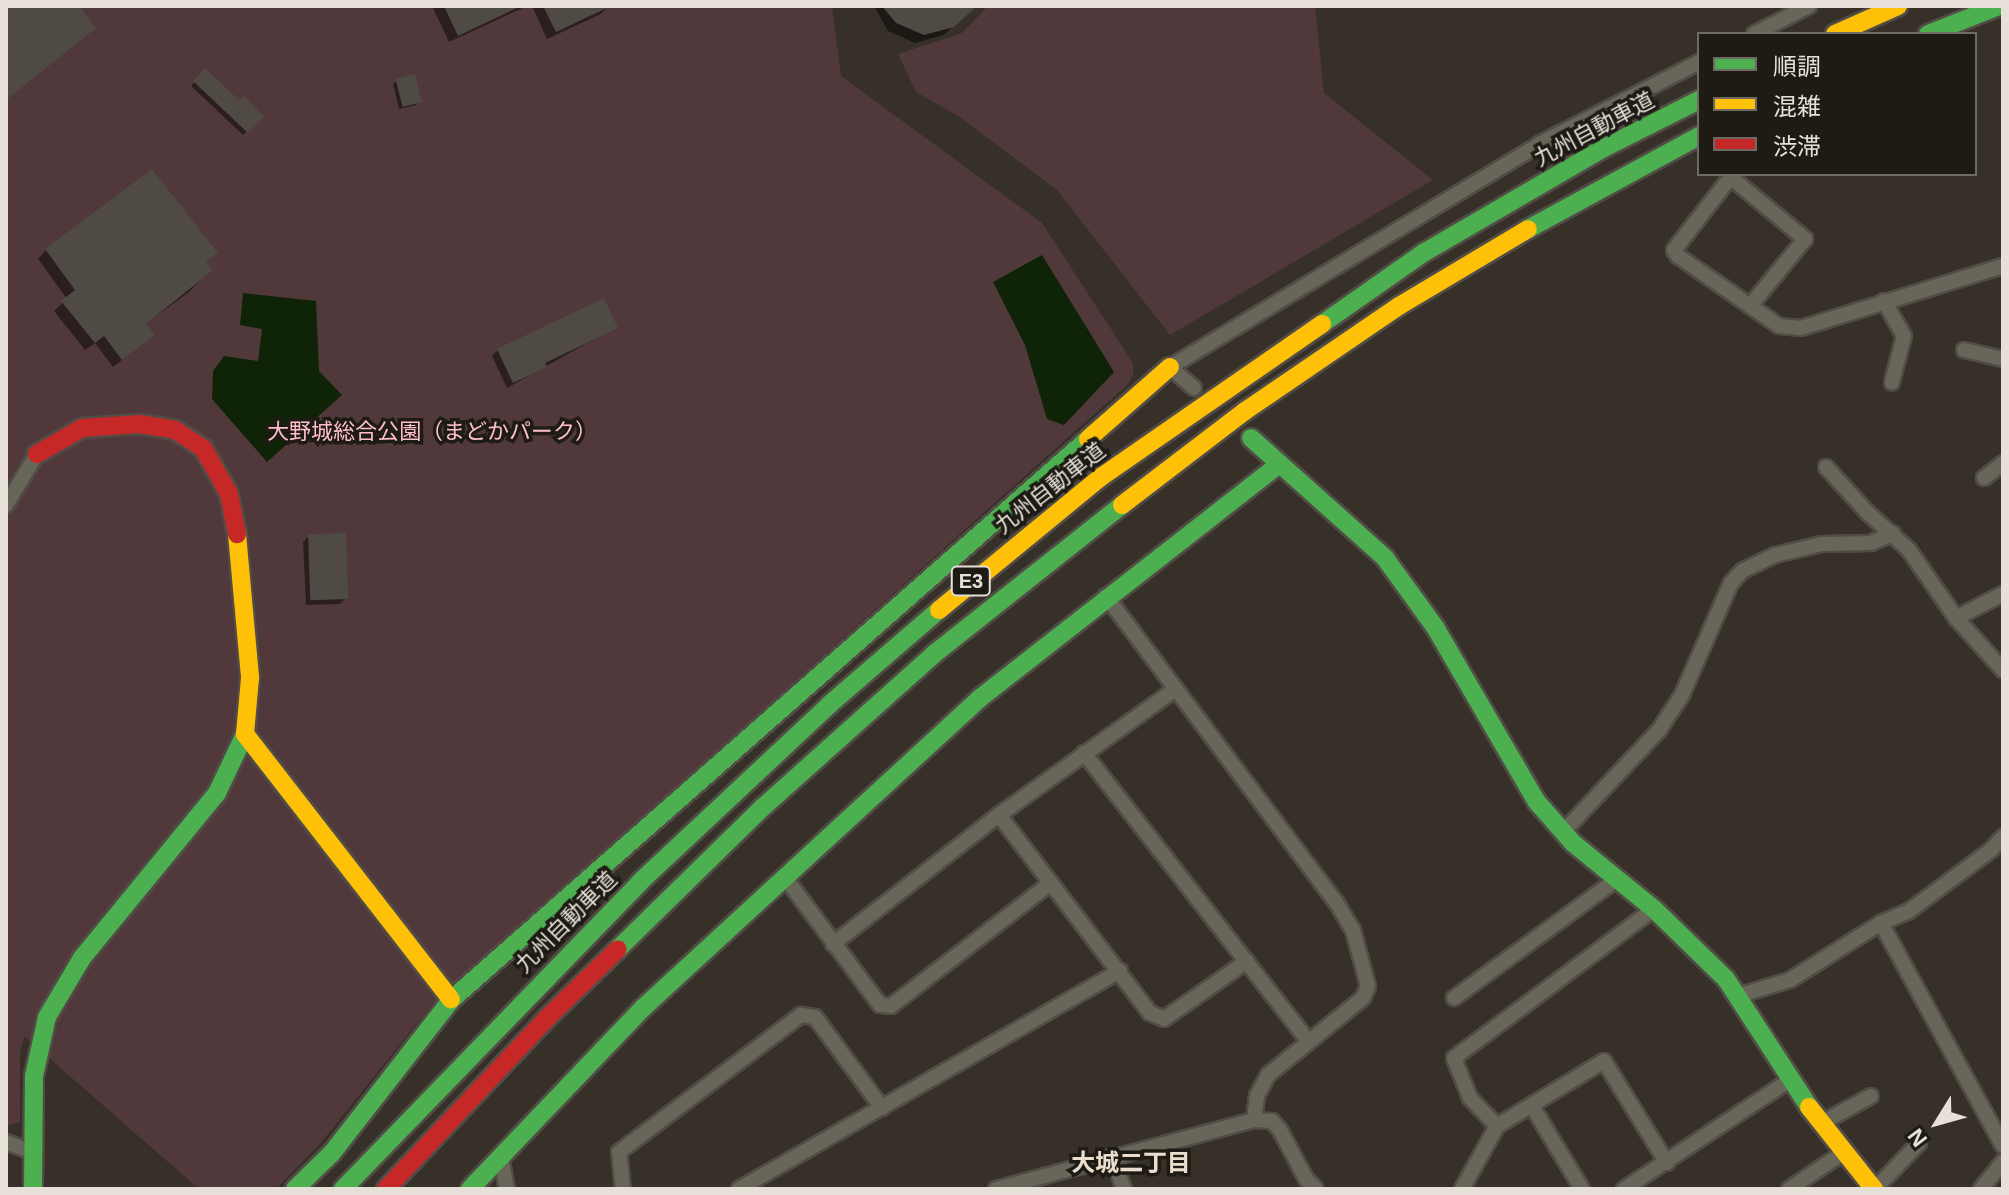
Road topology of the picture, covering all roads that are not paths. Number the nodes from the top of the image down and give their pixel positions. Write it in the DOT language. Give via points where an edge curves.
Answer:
graph roads {
  1 [pos="1809,6"];
  2 [pos="1898,6"];
  3 [pos="1979,6"];
  4 [pos="1999,6"];
  5 [pos="1758,32"];
  6 [pos="1840,32"];
  7 [pos="1917,32"];
  8 [pos="1933,32"];
  9 [pos="1697,63"];
  10 [pos="1697,101"];
  11 [pos="1697,137"];
  12 [pos="2003,266"];
  13 [pos="1884,301"];
  14 [pos="1750,306"];
  15 [pos="1964,350"];
  16 [pos="2003,359"];
  17 [pos="1170,367"];
  18 [pos="1892,382"];
  19 [pos="1194,388"];
  20 [pos="1251,438"];
  21 [pos="37,454"];
  22 [pos="2003,463"];
  23 [pos="1280,464"];
  24 [pos="1826,467"];
  25 [pos="1984,478"];
  26 [pos="6,505"];
  27 [pos="1893,533"];
  28 [pos="2003,594"];
  29 [pos="1106,596"];
  30 [pos="1956,618"];
  31 [pos="2003,670"];
  32 [pos="1174,690"];
  33 [pos="245,734"];
  34 [pos="1084,753"];
  35 [pos="999,815"];
  36 [pos="1563,832"];
  37 [pos="2003,837"];
  38 [pos="784,876"];
  39 [pos="1617,879"];
  40 [pos="1051,883"];
  41 [pos="1654,909"];
  42 [pos="1881,923"];
  43 [pos="833,944"];
  44 [pos="1247,961"];
  45 [pos="1120,971"];
  46 [pos="1737,996"];
  47 [pos="1454,998"];
  48 [pos="451,1000"];
  49 [pos="1309,1042"];
  50 [pos="1790,1080"];
  51 [pos="1871,1096"];
  52 [pos="1532,1106"];
  53 [pos="882,1108"];
  54 [pos="1254,1120"];
  55 [pos="1820,1124"];
  56 [pos="1497,1126"];
  57 [pos="6,1142"];
  58 [pos="1919,1143"];
  59 [pos="2003,1146"];
  60 [pos="34,1153"];
  61 [pos="1843,1153"];
  62 [pos="501,1156"];
  63 [pos="1112,1156"];
  64 [pos="2003,1162"];
  65 [pos="1667,1163"];
  66 [pos="33,1189"];
  67 [pos="295,1189"];
  68 [pos="343,1189"];
  69 [pos="386,1189"];
  70 [pos="470,1189"];
  71 [pos="507,1189"];
  72 [pos="623,1189"];
  73 [pos="739,1189"];
  74 [pos="996,1189"];
  75 [pos="1124,1189"];
  76 [pos="1316,1189"];
  77 [pos="1462,1189"];
  78 [pos="1582,1189"];
  79 [pos="1624,1189"];
  80 [pos="1789,1189"];
  81 [pos="1874,1189"];
  82 [pos="1981,1189"];
  1 -- 5 [label="street"];
  2 -- 6 [label="main road"];
  3 -- 7 [label="main road"];
  4 -- 8 [label="main road"];
  9 -- 17 [label="street" via="1539,144"];
  10 -- 68 [label="main road, 九州自動車道 / E3" via="1602,149 1425,252 1101,477 974,579 830,704 640,882"];
  11 -- 69 [label="main road, E3" via="1399,306 1245,411 1061,552 934,654 762,808 546,1019"];
  12 -- 13 [label="street"];
  13 -- 14 [label="street" via="1790,329"];
  13 -- 18 [label="street" via="1904,336"];
  14 -- 14 [label="street" via="1674,250 1733,179 1805,239"];
  15 -- 16 [label="street"];
  17 -- 19 [label="street"];
  17 -- 48 [label="main road"];
  20 -- 23 [label="main road"];
  21 -- 26 [label="street"];
  21 -- 33 [label="main road" via="82,428 139,424 175,430 203,448 229,494 236,521 250,678"];
  22 -- 25 [label="street"];
  23 -- 29 [label="main road"];
  23 -- 36 [label="main road" via="1361,534 1410,588 1537,802"];
  24 -- 27 [label="street"];
  27 -- 30 [label="street"];
  27 -- 36 [label="street" via="1871,543 1822,544 1775,555 1742,571 1731,583 1682,695 1659,730"];
  28 -- 30 [label="street"];
  29 -- 32 [label="street"];
  29 -- 38 [label="main road" via="980,698"];
  30 -- 31 [label="street"];
  32 -- 34 [label="street"];
  32 -- 49 [label="street" via="1353,930 1368,986 1363,998"];
  33 -- 48 [label="main road"];
  33 -- 60 [label="main road" via="217,793 63,985 39,1047"];
  34 -- 35 [label="street"];
  34 -- 44 [label="street"];
  35 -- 40 [label="street"];
  35 -- 43 [label="street"];
  36 -- 39 [label="main road"];
  37 -- 42 [label="street" via="1909,911"];
  38 -- 43 [label="street"];
  38 -- 62 [label="main road" via="644,1007"];
  39 -- 41 [label="main road"];
  39 -- 47 [label="street"];
  40 -- 43 [label="street" via="891,1006 880,1005"];
  40 -- 45 [label="street"];
  41 -- 46 [label="main road"];
  41 -- 56 [label="street" via="1454,1058 1470,1098"];
  42 -- 46 [label="street" via="1790,980"];
  42 -- 59 [label="street"];
  44 -- 45 [label="street" via="1164,1019 1150,1013"];
  44 -- 49 [label="street"];
  45 -- 53 [label="street"];
  46 -- 50 [label="main road"];
  48 -- 67 [label="main road" via="332,1153"];
  49 -- 54 [label="street" via="1268,1075 1257,1096"];
  50 -- 55 [label="main road"];
  50 -- 65 [label="street"];
  51 -- 55 [label="street"];
  52 -- 56 [label="street"];
  52 -- 65 [label="street" via="1604,1061"];
  52 -- 78 [label="street"];
  53 -- 72 [label="street" via="815,1017 801,1015 619,1152"];
  53 -- 73 [label="street"];
  54 -- 63 [label="street"];
  54 -- 76 [label="street" via="1272,1121"];
  55 -- 61 [label="main road"];
  56 -- 77 [label="street"];
  57 -- 60 [label="street"];
  58 -- 81 [label="street"];
  60 -- 66 [label="main road"];
  61 -- 80 [label="street"];
  61 -- 81 [label="main road"];
  62 -- 70 [label="main road"];
  62 -- 71 [label="street"];
  63 -- 74 [label="street"];
  63 -- 75 [label="street"];
  64 -- 82 [label="street"];
  65 -- 79 [label="street"];
}
